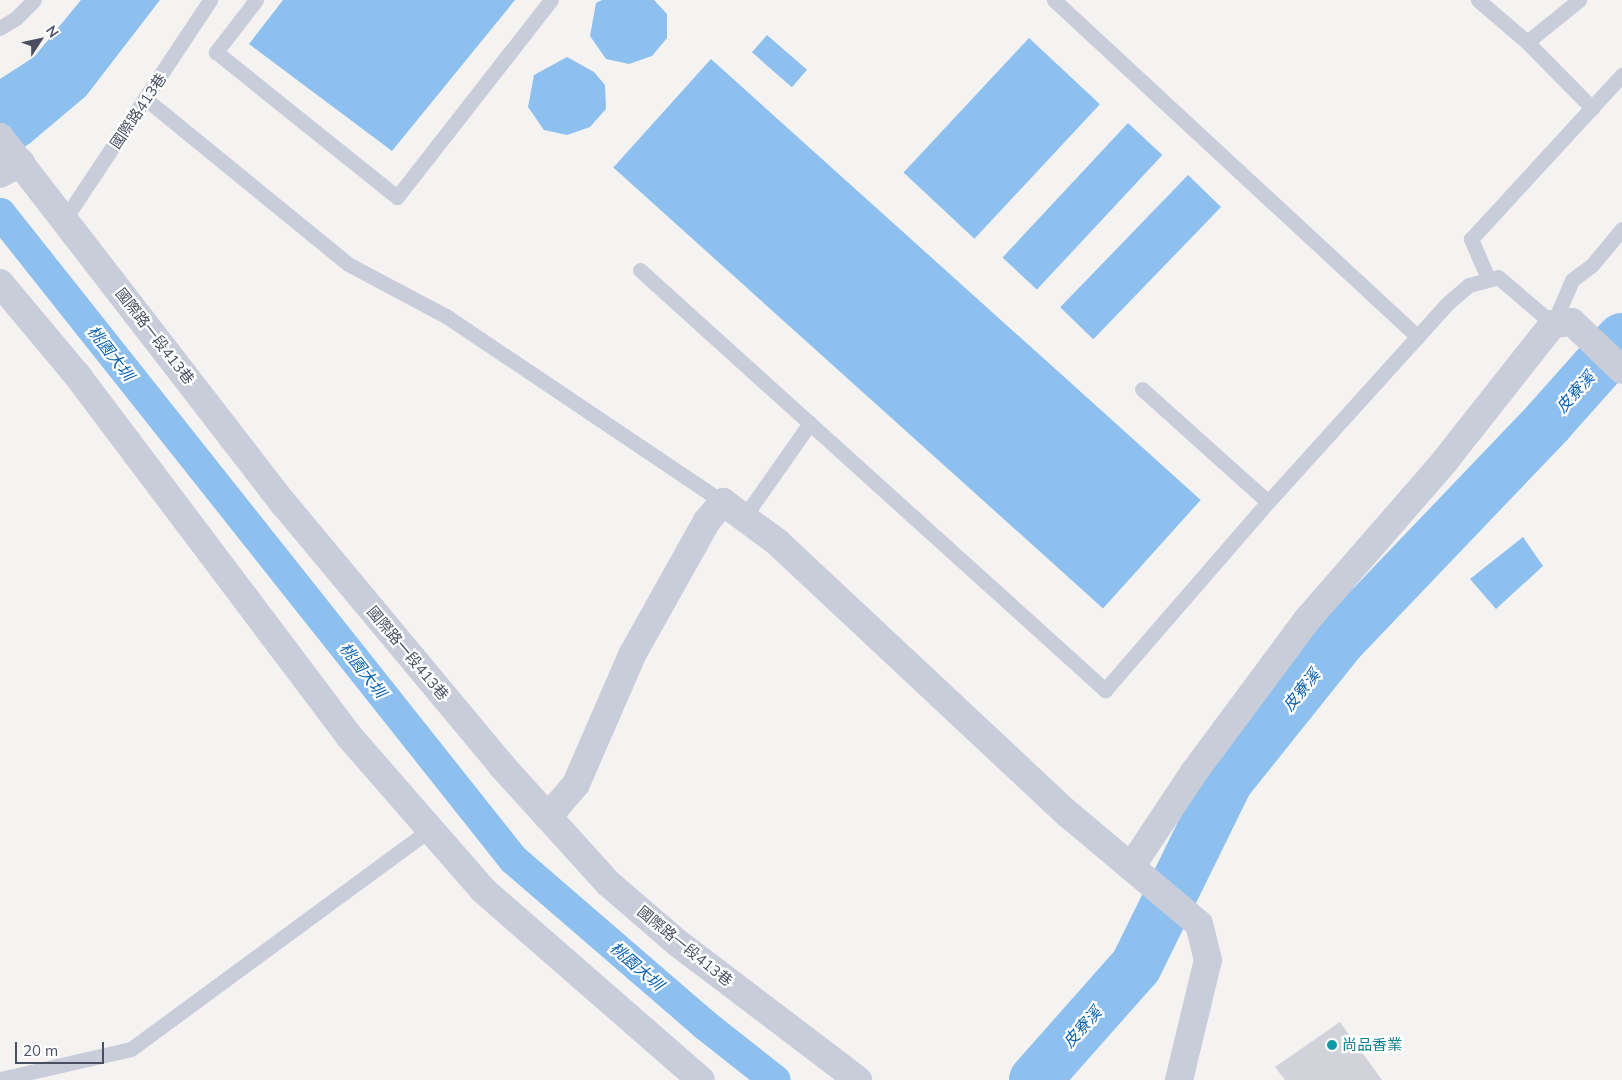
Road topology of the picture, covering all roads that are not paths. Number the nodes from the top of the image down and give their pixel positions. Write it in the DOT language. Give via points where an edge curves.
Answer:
graph roads {
  1 [pos="34,0"];
  2 [pos="210,0"];
  3 [pos="256,0"];
  4 [pos="551,0"];
  5 [pos="1054,0"];
  6 [pos="1478,0"];
  7 [pos="1579,0"];
  8 [pos="0,28"];
  9 [pos="1527,42"];
  10 [pos="1622,75"];
  11 [pos="147,100"];
  12 [pos="1592,108"];
  13 [pos="0,137"];
  14 [pos="10,169"];
  15 [pos="64,220"];
  16 [pos="1622,229"];
  17 [pos="640,270"];
  18 [pos="1488,278"];
  19 [pos="0,283"];
  20 [pos="1563,323"];
  21 [pos="1418,336"];
  22 [pos="1622,370"];
  23 [pos="1142,389"];
  24 [pos="810,424"];
  25 [pos="1268,502"];
  26 [pos="733,510"];
  27 [pos="548,817"];
  28 [pos="430,829"];
  29 [pos="1137,872"];
  30 [pos="0,1079"];
  31 [pos="701,1080"];
  32 [pos="858,1080"];
  33 [pos="1179,1080"];
  1 -- 8 [label="lane"];
  2 -- 11 [label="lane, 國際路413巷"];
  3 -- 4 [label="lane" via="216,52 397,196"];
  5 -- 21 [label="lane"];
  6 -- 9 [label="lane"];
  7 -- 9 [label="lane"];
  9 -- 12 [label="lane"];
  10 -- 12 [label="lane"];
  11 -- 15 [label="lane, 國際路413巷"];
  11 -- 26 [label="lane" via="348,264 446,316"];
  12 -- 18 [label="lane" via="1471,239"];
  13 -- 14 [label="street"];
  14 -- 15 [label="street, 國際路一段413巷"];
  15 -- 27 [label="street, 國際路一段413巷" via="284,504"];
  16 -- 20 [label="lane" via="1592,265 1572,280"];
  17 -- 24 [label="lane"];
  18 -- 20 [label="lane" via="1498,278"];
  18 -- 21 [label="lane" via="1469,285"];
  19 -- 28 [label="street" via="77,375 348,735"];
  20 -- 22 [label="street"];
  20 -- 29 [label="street" via="1306,621 1194,772"];
  21 -- 25 [label="lane"];
  23 -- 25 [label="lane"];
  24 -- 25 [label="lane" via="1105,690"];
  24 -- 26 [label="lane"];
  26 -- 27 [label="street" via="707,521 632,655 576,784"];
  26 -- 29 [label="street" via="777,542 1068,814"];
  27 -- 32 [label="street, 國際路一段413巷" via="608,883 679,944"];
  28 -- 30 [label="lane" via="131,1049"];
  28 -- 31 [label="street" via="483,890"];
  29 -- 33 [label="street" via="1199,924 1208,960"];
}
